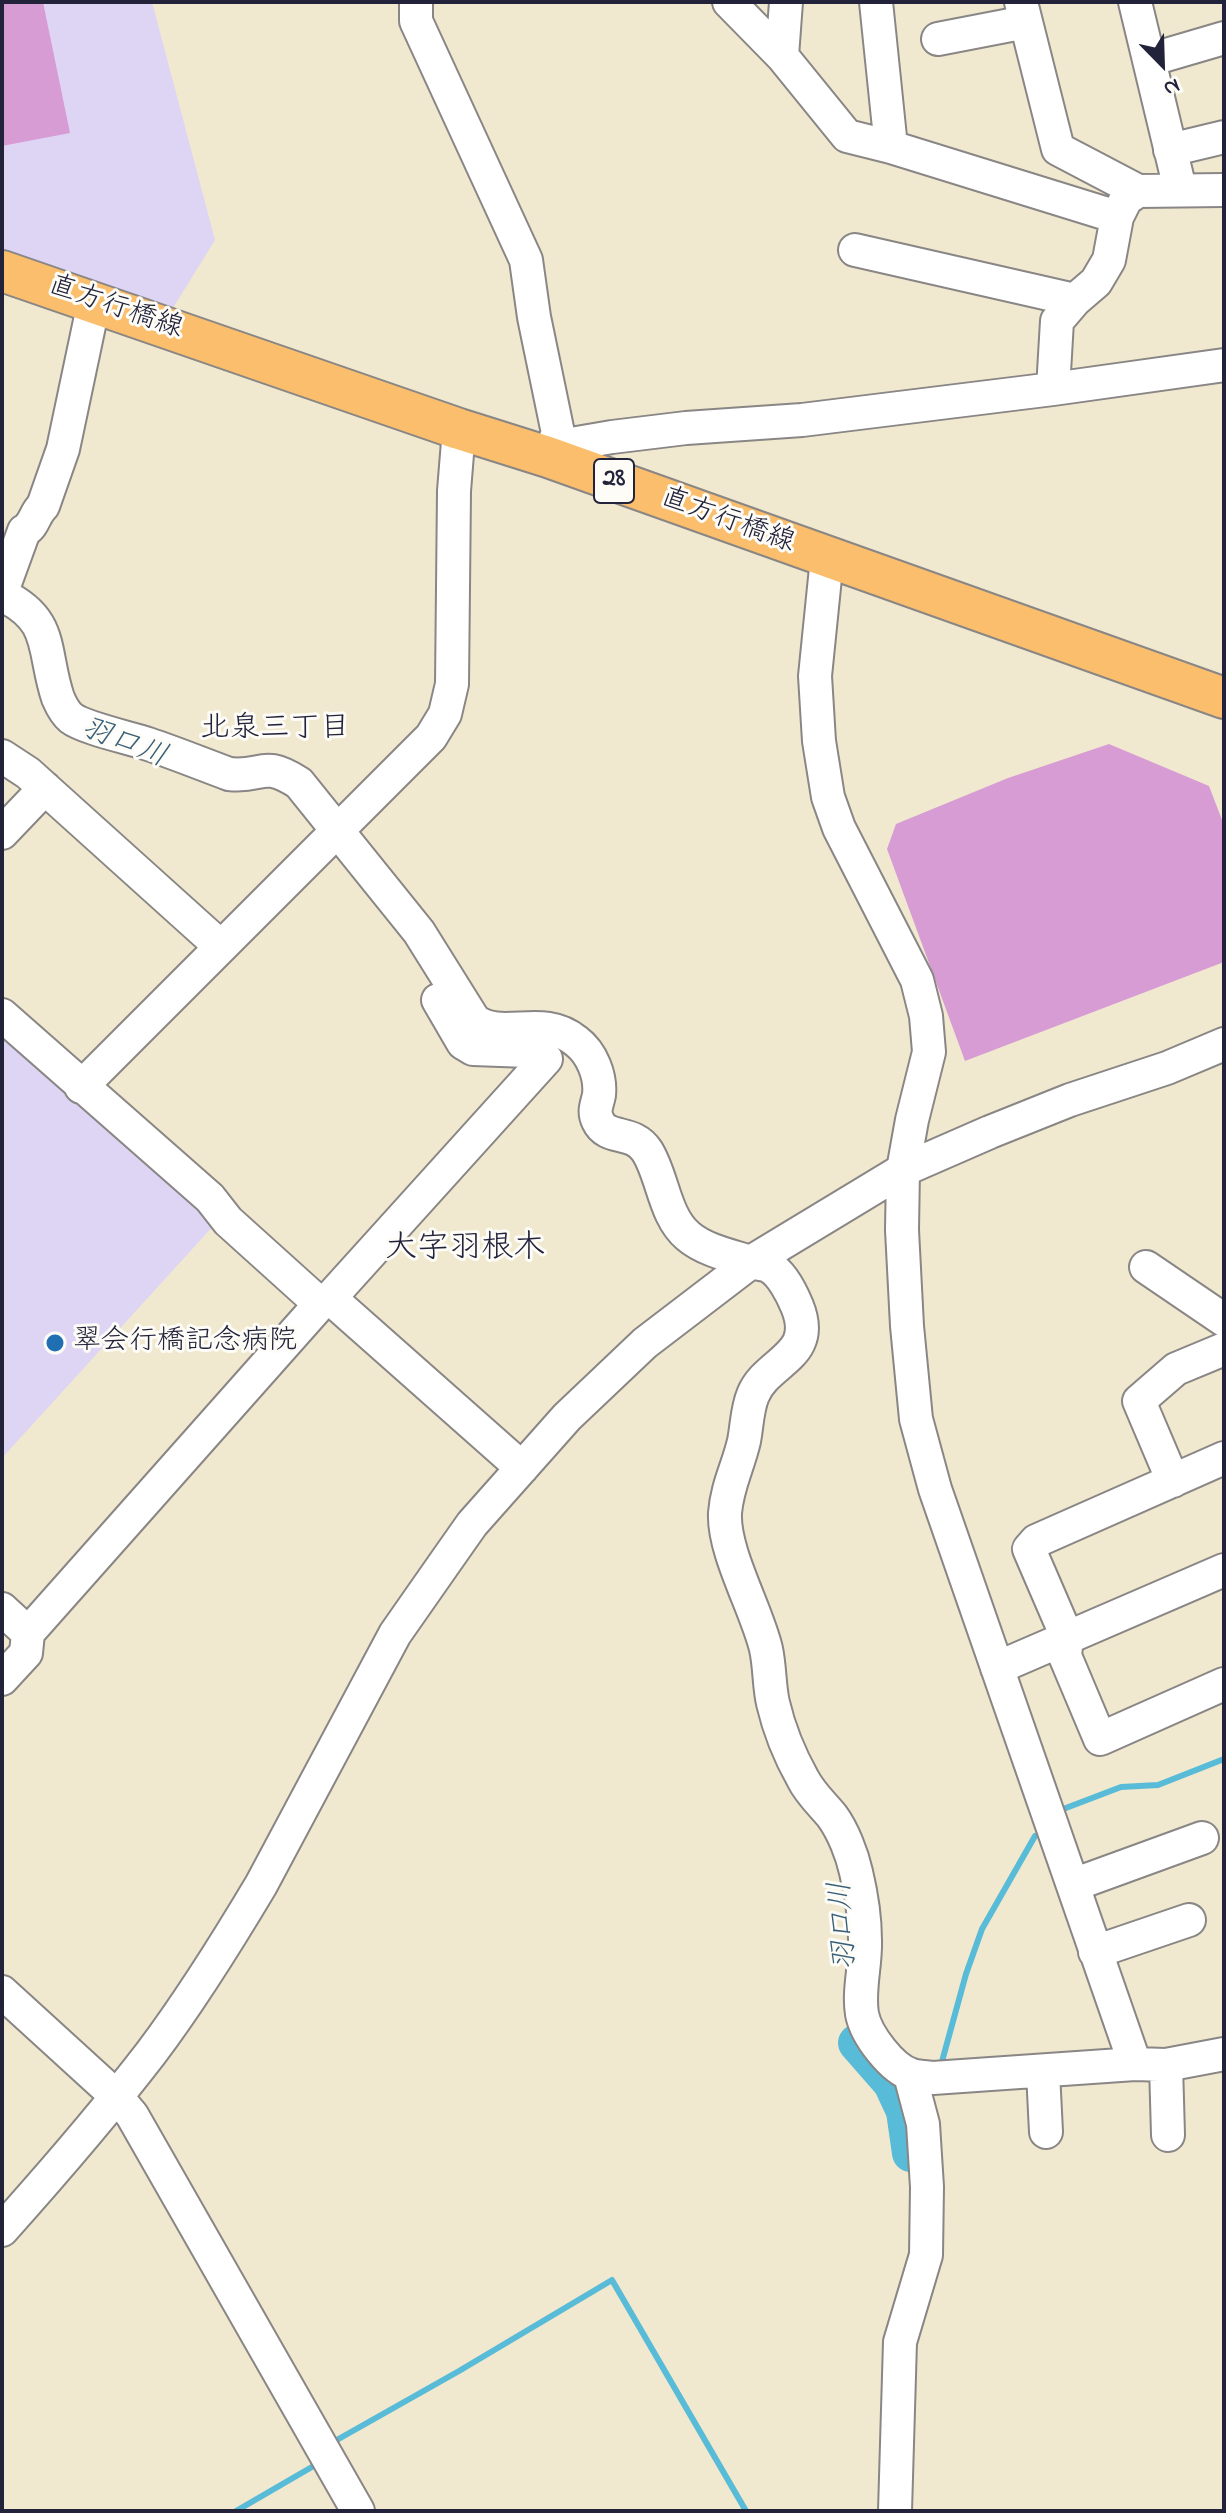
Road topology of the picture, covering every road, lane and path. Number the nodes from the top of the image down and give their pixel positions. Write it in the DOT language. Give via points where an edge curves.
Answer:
graph roads {
  1 [pos="416,2"];
  2 [pos="729,2"];
  3 [pos="786,2"];
  4 [pos="876,2"];
  5 [pos="1135,2"];
  6 [pos="1023,12"];
  7 [pos="1224,38"];
  8 [pos="938,39"];
  9 [pos="782,56"];
  10 [pos="1149,60"];
  11 [pos="1224,137"];
  12 [pos="891,147"];
  13 [pos="1170,150"];
  14 [pos="1180,189"];
  15 [pos="1224,190"];
  16 [pos="1138,191"];
  17 [pos="1117,217"];
  18 [pos="855,250"];
  19 [pos="2,271"];
  20 [pos="1075,300"];
  21 [pos="94,302"];
  22 [pos="1224,365"];
  23 [pos="1053,389"];
  24 [pos="459,429"];
  25 [pos="548,457"];
  26 [pos="827,558"];
  27 [pos="3,590"];
  28 [pos="1224,698"];
  29 [pos="2,756"];
  30 [pos="45,788"];
  31 [pos="337,830"];
  32 [pos="2,833"];
  33 [pos="220,946"];
  34 [pos="437,960"];
  35 [pos="2,1015"];
  36 [pos="1224,1044"];
  37 [pos="81,1087"];
  38 [pos="903,1170"];
  39 [pos="751,1262"];
  40 [pos="1146,1267"];
  41 [pos="325,1301"];
  42 [pos="1224,1320"];
  43 [pos="1224,1349"];
  44 [pos="1224,1458"];
  45 [pos="522,1468"];
  46 [pos="1173,1481"];
  47 [pos="1224,1570"];
  48 [pos="2,1609"];
  49 [pos="28,1633"];
  50 [pos="1067,1637"];
  51 [pos="997,1668"];
  52 [pos="2,1679"];
  53 [pos="1224,1684"];
  54 [pos="1202,1838"];
  55 [pos="1073,1885"];
  56 [pos="1189,1920"];
  57 [pos="1095,1952"];
  58 [pos="2,1992"];
  59 [pos="1224,2054"];
  60 [pos="1150,2064"];
  61 [pos="1043,2072"];
  62 [pos="910,2075"];
  63 [pos="116,2096"];
  64 [pos="1046,2132"];
  65 [pos="1168,2135"];
  66 [pos="2,2230"];
  67 [pos="358,2511"];
  68 [pos="895,2511"];
  1 -- 25 [label="street" via="416,21 526,260 558,433"];
  2 -- 9 [label="street"];
  3 -- 9 [label="street"];
  4 -- 12 [label="street"];
  5 -- 10 [label="street"];
  6 -- 8 [label="street"];
  6 -- 16 [label="street" via="1058,149"];
  7 -- 10 [label="street"];
  9 -- 12 [label="street" via="847,136"];
  10 -- 13 [label="street"];
  11 -- 13 [label="street"];
  12 -- 17 [label="street"];
  13 -- 14 [label="street"];
  14 -- 15 [label="street"];
  14 -- 16 [label="street"];
  16 -- 17 [label="street" via="1126,199"];
  17 -- 20 [label="street" via="1109,260 1096,282"];
  18 -- 20 [label="street"];
  19 -- 21 [label="main road, 直方行橋線 / 28"];
  20 -- 23 [label="street" via="1057,321"];
  21 -- 24 [label="main road, 直方行橋線 / 28"];
  21 -- 27 [label="street" via="63,449"];
  22 -- 23 [label="street"];
  23 -- 25 [label="street" via="612,437 577,443"];
  24 -- 25 [label="main road, 直方行橋線 / 28"];
  24 -- 31 [label="street" via="452,684 445,714 431,737"];
  25 -- 26 [label="main road, 直方行橋線 / 28"];
  26 -- 28 [label="main road, 直方行橋線 / 28"];
  26 -- 38 [label="street" via="815,676 828,797 917,980 926,1016 929,1052"];
  27 -- 31 [label="street" via="38,624 61,707 72,719 229,774 283,773 299,783"];
  29 -- 30 [label="street"];
  30 -- 32 [label="street"];
  30 -- 33 [label="street"];
  31 -- 33 [label="street"];
  31 -- 34 [label="street"];
  33 -- 37 [label="street"];
  34 -- 39 [label="street" via="482,1026 542,1027 563,1031 581,1044 599,1079 595,1113 600,1125 635,1137 647,1151 688,1236"];
  34 -- 41 [label="street" via="420,970 463,1043 473,1049 528,1051 546,1059"];
  35 -- 37 [label="street"];
  36 -- 38 [label="street" via="1070,1100"];
  37 -- 41 [label="street"];
  38 -- 39 [label="street"];
  38 -- 51 [label="street" via="903,1258 916,1419"];
  39 -- 45 [label="street" via="645,1343"];
  39 -- 62 [label="street" via="772,1267 788,1288 802,1336 752,1396 728,1488 725,1518 730,1545 766,1649 785,1742 804,1783 834,1818 851,1855 865,1938 862,2015 872,2039"];
  40 -- 42 [label="street"];
  41 -- 45 [label="street"];
  41 -- 49 [label="street"];
  43 -- 46 [label="street" via="1176,1369 1139,1401"];
  44 -- 46 [label="street"];
  45 -- 63 [label="street" via="472,1524 395,1634 237,1923 152,2052"];
  46 -- 50 [label="street" via="1036,1541 1029,1549"];
  47 -- 50 [label="street"];
  48 -- 49 [label="street"];
  49 -- 52 [label="street" via="26,1653"];
  50 -- 51 [label="street"];
  50 -- 53 [label="street" via="1065,1656 1100,1739"];
  51 -- 55 [label="street"];
  54 -- 55 [label="street"];
  55 -- 57 [label="street"];
  56 -- 57 [label="street"];
  57 -- 60 [label="street"];
  58 -- 63 [label="street"];
  59 -- 60 [label="street"];
  60 -- 61 [label="street"];
  60 -- 65 [label="street"];
  61 -- 62 [label="street"];
  61 -- 64 [label="street"];
  62 -- 68 [label="street" via="923,2124 926,2255 900,2342"];
  63 -- 66 [label="street"];
  63 -- 67 [label="street" via="132,2115"];
}
